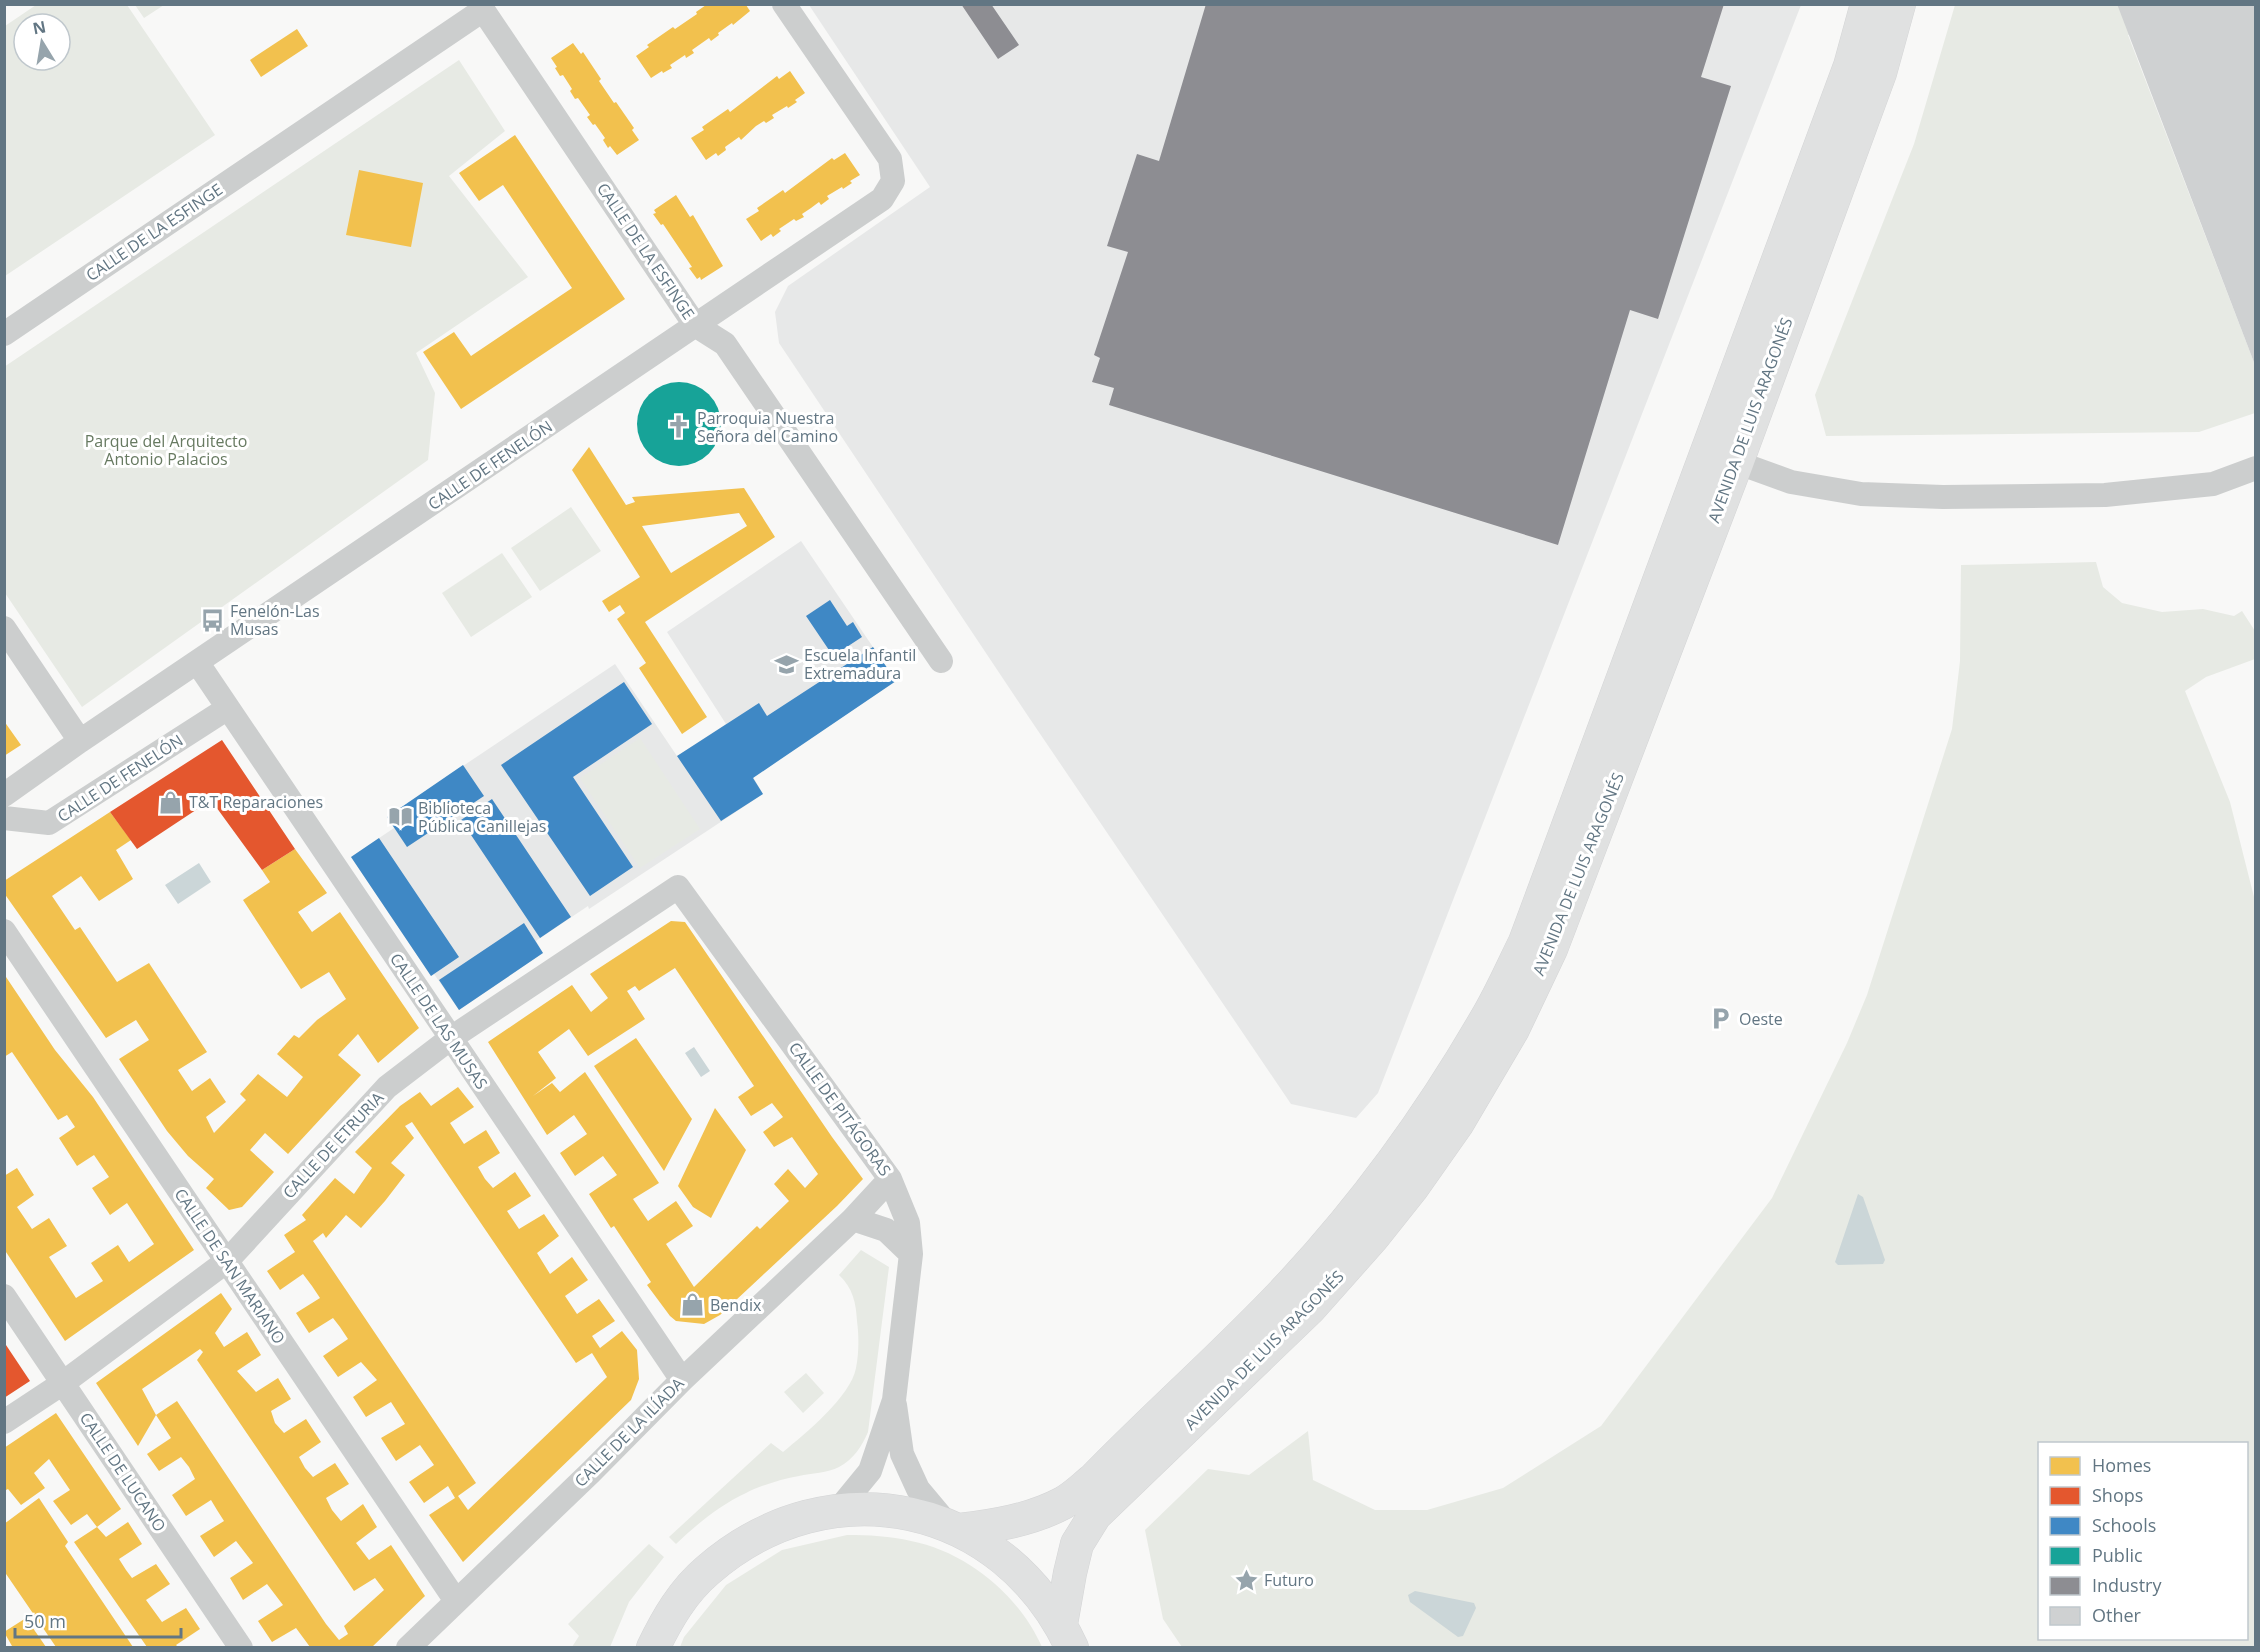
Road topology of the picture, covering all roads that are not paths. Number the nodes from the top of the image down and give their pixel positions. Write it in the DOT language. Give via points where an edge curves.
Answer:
graph roads {
  1 [pos="784,4"];
  2 [pos="1868,4"];
  3 [pos="1899,4"];
  4 [pos="481,7"];
  5 [pos="695,325"];
  6 [pos="4,334"];
  7 [pos="1706,451"];
  8 [pos="1737,462"];
  9 [pos="2256,468"];
  10 [pos="4,628"];
  11 [pos="197,662"];
  12 [pos="941,662"];
  13 [pos="228,708"];
  14 [pos="80,741"];
  15 [pos="4,795"];
  16 [pos="4,818"];
  17 [pos="678,887"];
  18 [pos="4,931"];
  19 [pos="451,1038"];
  20 [pos="890,1179"];
  21 [pos="853,1219"];
  22 [pos="910,1254"];
  23 [pos="227,1261"];
  24 [pos="4,1296"];
  25 [pos="682,1380"];
  26 [pos="63,1383"];
  27 [pos="894,1400"];
  28 [pos="4,1422"];
  29 [pos="838,1510"];
  30 [pos="954,1528"];
  31 [pos="456,1600"];
  32 [pos="1067,1636"];
  33 [pos="241,1647"];
  34 [pos="408,1647"];
  35 [pos="653,1647"];
  1 -- 5 [label="street, CALLE DE FENELÓN" via="890,159 893,182 882,199"];
  2 -- 7 [label="main road, AVENIDA DE LUIS ARAGONÉS" via="1850,66"];
  3 -- 8 [label="main road, AVENIDA DE LUIS ARAGONÉS" via="1880,73"];
  4 -- 5 [label="street, CALLE DE LA ESFINGE"];
  4 -- 6 [label="street, CALLE DE LA ESFINGE"];
  5 -- 11 [label="street, CALLE DE FENELÓN"];
  5 -- 12 [label="street, CALLE DE LA ESFINGE" via="725,344"];
  7 -- 8 [label="street"];
  7 -- 30 [label="main road, AVENIDA DE LUIS ARAGONÉS" via="1525,942 1487,1017 1389,1169 1288,1288 1093,1480 1064,1502 1038,1514 995,1526"];
  8 -- 9 [label="street" via="1791,482 1860,494 1943,497 2105,495 2212,484"];
  8 -- 32 [label="main road, AVENIDA DE LUIS ARAGONÉS" via="1551,949 1513,1029 1457,1124 1373,1237 1310,1308 1095,1515 1077,1544 1070,1573"];
  10 -- 14 [label="street"];
  11 -- 13 [label="street, CALLE DE LAS MUSAS"];
  11 -- 14 [label="street, CALLE DE FENELÓN"];
  13 -- 16 [label="street, CALLE DE FENELÓN" via="49,824"];
  13 -- 19 [label="street, CALLE DE LAS MUSAS"];
  14 -- 15 [label="street, CALLE DE FENELÓN"];
  17 -- 19 [label="street, CALLE DE ETRURIA"];
  17 -- 20 [label="street, CALLE DE PITÁGORAS"];
  18 -- 23 [label="street, CALLE DE SAN MARIANO"];
  19 -- 23 [label="street, CALLE DE ETRURIA" via="387,1087"];
  19 -- 25 [label="street, CALLE DE LAS MUSAS"];
  20 -- 21 [label="street, CALLE DE LA ILÍADA"];
  20 -- 22 [label="street, CALLE DE PITÁGORAS" via="908,1223"];
  21 -- 22 [label="street" via="886,1230"];
  21 -- 25 [label="street, CALLE DE LA ILÍADA"];
  22 -- 27 [label="street, CALLE DE PITÁGORAS"];
  23 -- 26 [label="street, CALLE DE ETRURIA"];
  23 -- 31 [label="street, CALLE DE SAN MARIANO"];
  24 -- 26 [label="street, CALLE DE LUCANO"];
  25 -- 31 [label="street, CALLE DE LA ILÍADA"];
  26 -- 28 [label="street, CALLE DE ETRURIA"];
  26 -- 33 [label="street, CALLE DE LUCANO"];
  27 -- 29 [label="street, CALLE DE PITÁGORAS" via="870,1472"];
  27 -- 30 [label="street, CALLE DE PITÁGORAS" via="902,1454 918,1489"];
  29 -- 30 [label="main road" via="896,1512"];
  29 -- 35 [label="main road" via="760,1533 733,1550 685,1594"];
  30 -- 32 [label="main road" via="984,1543 1028,1579"];
  31 -- 34 [label="street, CALLE DE LA ILÍADA"];
}
